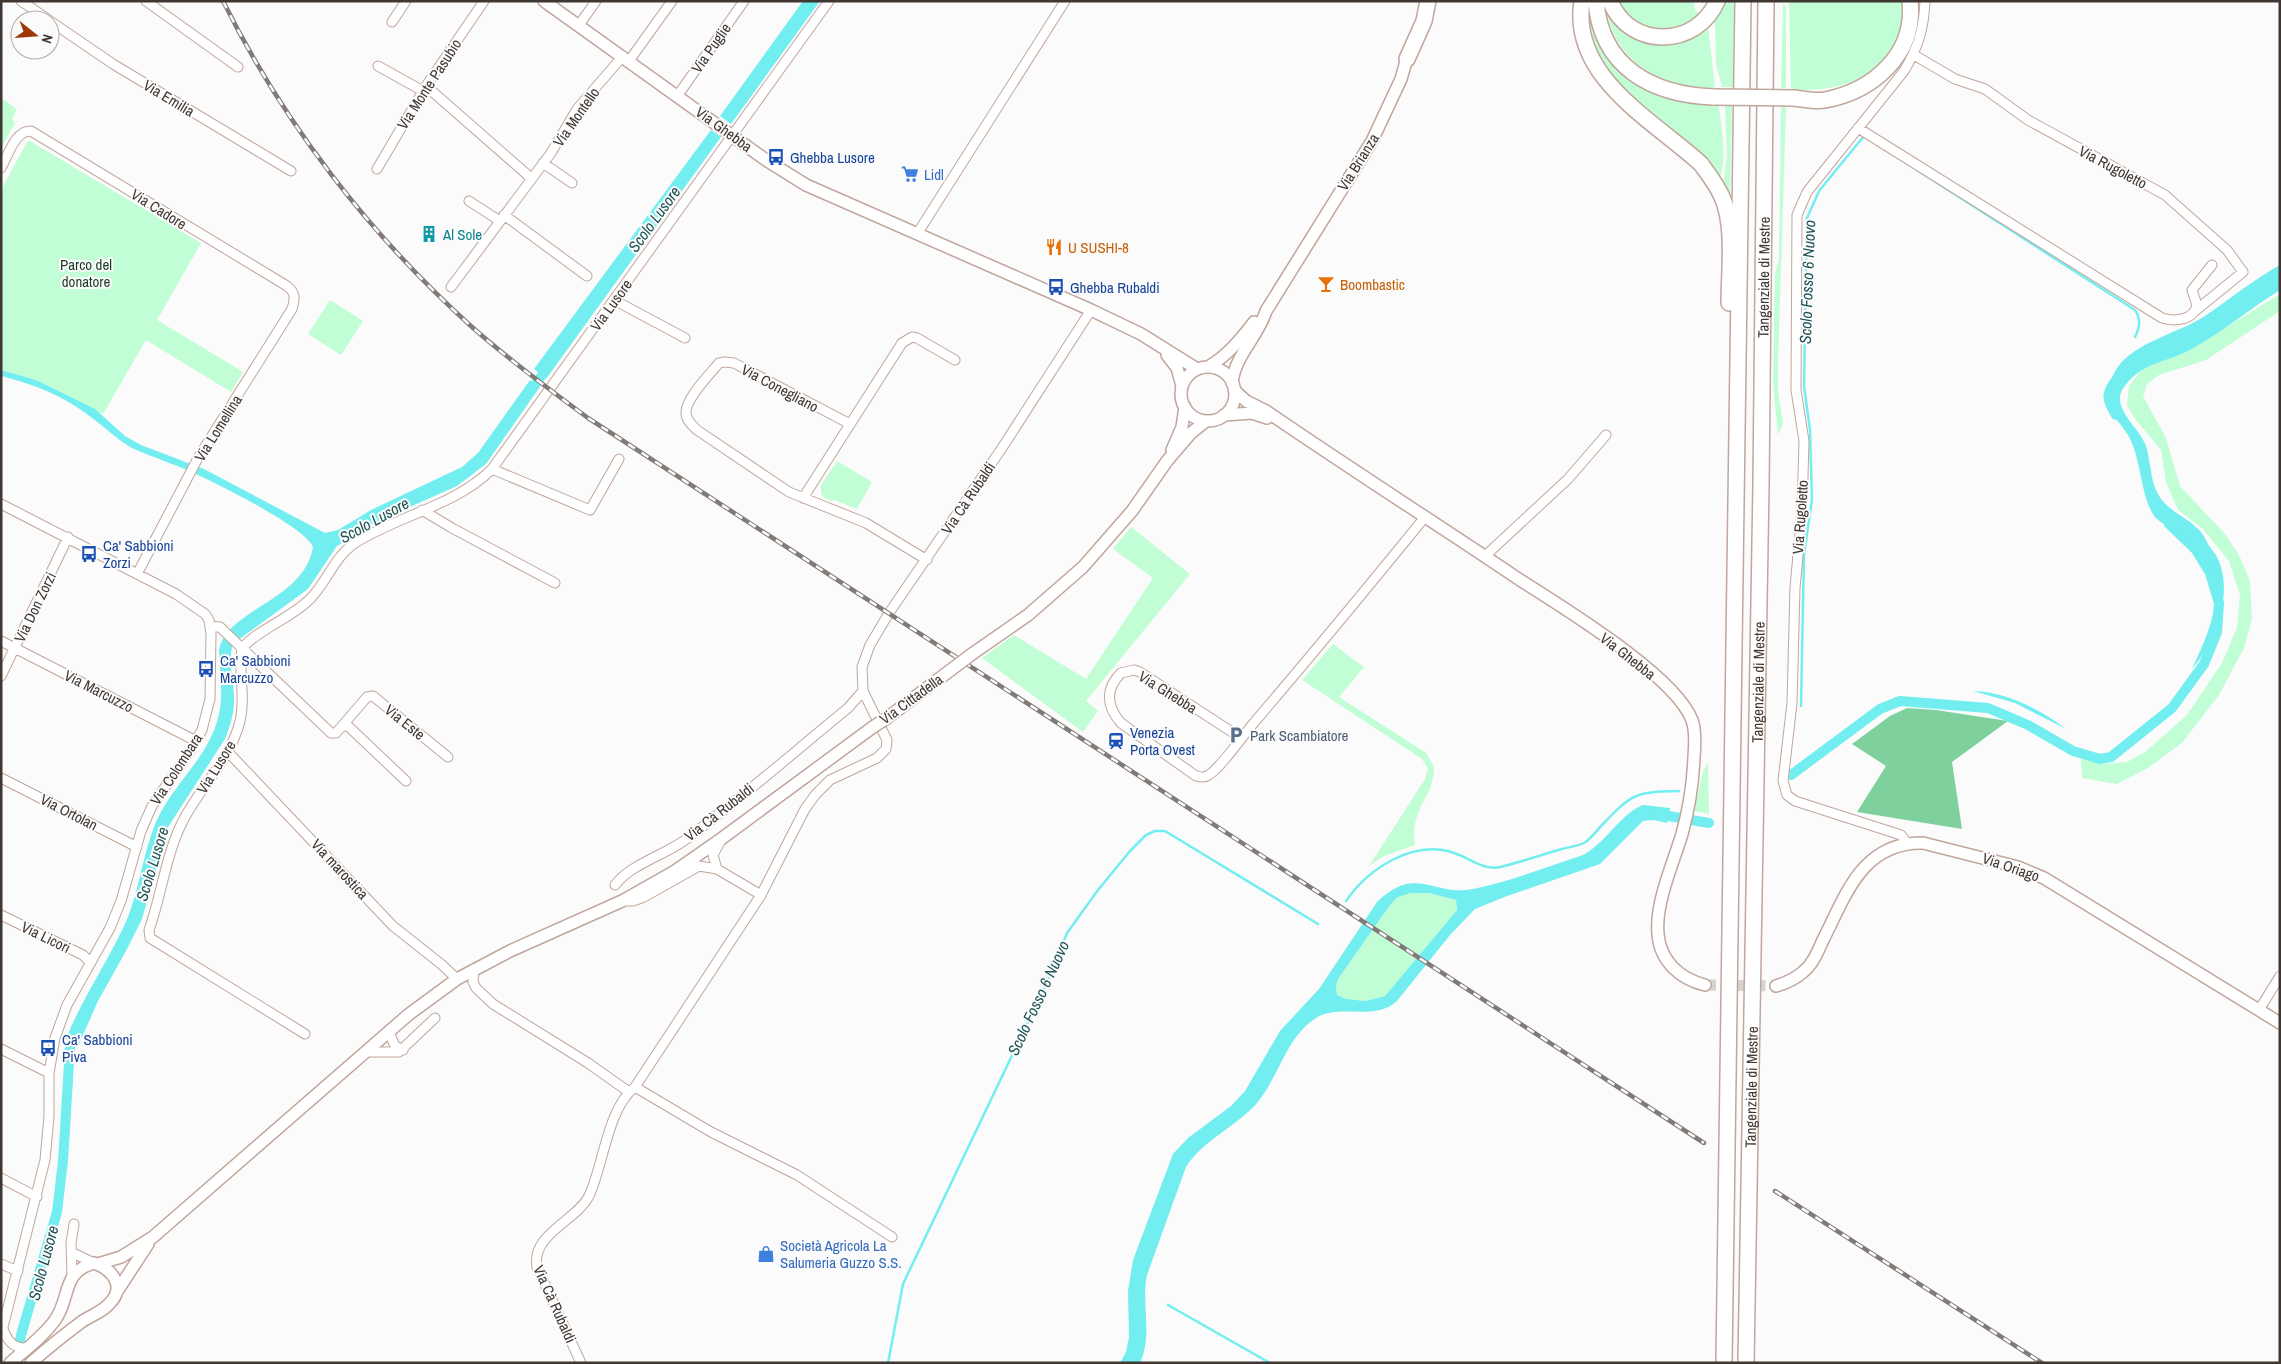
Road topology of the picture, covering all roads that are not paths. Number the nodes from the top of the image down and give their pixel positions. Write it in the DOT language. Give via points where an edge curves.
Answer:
graph roads {
  1 [pos="21,1"];
  2 [pos="146,1"];
  3 [pos="406,1"];
  4 [pos="484,1"];
  5 [pos="544,1"];
  6 [pos="596,1"];
  7 [pos="672,1"];
  8 [pos="744,1"];
  9 [pos="829,1"];
  10 [pos="1065,1"];
  11 [pos="1421,1"];
  12 [pos="1428,1"];
  13 [pos="1582,1"];
  14 [pos="1596,1"];
  15 [pos="1610,1"];
  16 [pos="1717,1"];
  17 [pos="1743,1"];
  18 [pos="1766,1"];
  19 [pos="1776,1"];
  20 [pos="1910,1"];
  21 [pos="1925,1"];
  22 [pos="34,10"];
  23 [pos="392,22"];
  24 [pos="579,25"];
  25 [pos="60,28"];
  26 [pos="1914,55"];
  27 [pos="626,59"];
  28 [pos="1407,59"];
  29 [pos="378,66"];
  30 [pos="238,67"];
  31 [pos="1765,79"];
  32 [pos="425,88"];
  33 [pos="678,95"];
  34 [pos="1858,128"];
  35 [pos="732,134"];
  36 [pos="543,163"];
  37 [pos="1,168"];
  38 [pos="377,169"];
  39 [pos="291,171"];
  40 [pos="531,178"];
  41 [pos="572,183"];
  42 [pos="469,201"];
  43 [pos="502,218"];
  44 [pos="917,234"];
  45 [pos="2212,265"];
  46 [pos="587,276"];
  47 [pos="287,286"];
  48 [pos="451,287"];
  49 [pos="614,300"];
  50 [pos="1091,310"];
  51 [pos="1266,311"];
  52 [pos="2195,311"];
  53 [pos="685,338"];
  54 [pos="1154,342"];
  55 [pos="1739,346"];
  56 [pos="955,360"];
  57 [pos="1202,368"];
  58 [pos="1182,386"];
  59 [pos="1233,386"];
  60 [pos="1185,407"];
  61 [pos="1224,415"];
  62 [pos="1206,421"];
  63 [pos="850,424"];
  64 [pos="1282,424"];
  65 [pos="1606,435"];
  66 [pos="618,459"];
  67 [pos="1167,461"];
  68 [pos="492,469"];
  69 [pos="803,498"];
  70 [pos="1,504"];
  71 [pos="422,510"];
  72 [pos="1425,517"];
  73 [pos="68,537"];
  74 [pos="1485,556"];
  75 [pos="927,560"];
  76 [pos="138,574"];
  77 [pos="555,583"];
  78 [pos="210,626"];
  79 [pos="1,641"];
  80 [pos="240,646"];
  81 [pos="15,648"];
  82 [pos="1,676"];
  83 [pos="864,691"];
  84 [pos="342,726"];
  85 [pos="196,741"];
  86 [pos="1239,741"];
  87 [pos="228,752"];
  88 [pos="448,757"];
  89 [pos="1,778"];
  90 [pos="406,781"];
  91 [pos="721,840"];
  92 [pos="1907,843"];
  93 [pos="137,847"];
  94 [pos="717,869"];
  95 [pos="614,885"];
  96 [pos="761,895"];
  97 [pos="622,901"];
  98 [pos="1,915"];
  99 [pos="90,962"];
  100 [pos="474,969"];
  101 [pos="2280,976"];
  102 [pos="457,979"];
  103 [pos="1705,985"];
  104 [pos="1776,986"];
  105 [pos="2259,1010"];
  106 [pos="436,1018"];
  107 [pos="2280,1023"];
  108 [pos="389,1032"];
  109 [pos="305,1034"];
  110 [pos="1,1049"];
  111 [pos="402,1050"];
  112 [pos="366,1052"];
  113 [pos="49,1073"];
  114 [pos="632,1090"];
  115 [pos="1,1178"];
  116 [pos="37,1196"];
  117 [pos="74,1224"];
  118 [pos="153,1237"];
  119 [pos="892,1237"];
  120 [pos="72,1253"];
  121 [pos="1,1264"];
  122 [pos="96,1264"];
  123 [pos="18,1271"];
  124 [pos="72,1275"];
  125 [pos="116,1293"];
  126 [pos="2,1332"];
  127 [pos="27,1348"];
  128 [pos="11,1362"];
  129 [pos="31,1363"];
  130 [pos="581,1363"];
  131 [pos="1724,1363"];
  132 [pos="1746,1363"];
  1 -- 22 [label="street, Via Emilia"];
  2 -- 30 [label="street"];
  3 -- 23 [label="street"];
  4 -- 32 [label="street, Via Monte Pasubio"];
  5 -- 24 [label="main road, Via Ghebba"];
  6 -- 24 [label="street"];
  7 -- 27 [label="street, Via Montello"];
  8 -- 33 [label="street, Via Puglie"];
  9 -- 35 [label="street, Via Lusore"];
  10 -- 44 [label="street"];
  11 -- 28 [label="main road, Via Brianza"];
  12 -- 28 [label="highway" via="1424,21"];
  13 -- 55 [label="highway" via="1586,45 1606,83 1681,146 1716,185 1723,199 1729,229 1729,314"];
  14 -- 20 [label="highway, bridge" via="1603,34 1612,51 1625,66 1657,87 1689,96 1714,98 1823,100 1871,84 1894,61 1908,29"];
  15 -- 16 [label="highway" via="1624,22 1646,36 1672,38 1688,32 1706,19"];
  17 -- 55 [label="highway, Tangenziale di Mestre"];
  18 -- 31 [label="highway, Tangenziale di Mestre"];
  19 -- 31 [label="highway" via="1775,65"];
  21 -- 26 [label="street, Via Rugoletto" via="1922,31"];
  24 -- 27 [label="main road, Via Ghebba"];
  25 -- 39 [label="street, Via Emilia" via="113,64"];
  26 -- 34 [label="street, Via Rugoletto"];
  26 -- 52 [label="street, Via Rugoletto" via="1955,79 1985,89 2028,120 2165,195 2227,250 2243,272"];
  27 -- 33 [label="main road, Via Ghebba"];
  27 -- 36 [label="street, Via Montello" via="577,110"];
  28 -- 51 [label="main road, Via Brianza" via="1387,113 1372,141"];
  29 -- 32 [label="street"];
  31 -- 132 [label="highway, Tangenziale di Mestre"];
  32 -- 38 [label="street, Via Monte Pasubio"];
  32 -- 40 [label="street"];
  33 -- 35 [label="main road, Via Ghebba"];
  34 -- 52 [label="street, Via Rugoletto" via="2159,317 2179,320"];
  34 -- 92 [label="street, Via Rugoletto" via="1807,192 1796,214 1796,390 1804,441 1792,703 1783,781 1787,795 1795,801 1901,835"];
  35 -- 44 [label="main road, Via Ghebba" via="766,160 806,184"];
  35 -- 49 [label="street, Via Lusore"];
  36 -- 40 [label="street, Via Montello"];
  36 -- 41 [label="street"];
  37 -- 47 [label="street, Via Cadore" via="20,135 31,131"];
  40 -- 43 [label="street, Via Montello"];
  42 -- 43 [label="street"];
  43 -- 46 [label="street"];
  43 -- 48 [label="street, Via Montello"];
  44 -- 50 [label="main road, Via Ghebba"];
  45 -- 52 [label="street" via="2192,290 2197,305"];
  47 -- 76 [label="street, Via Lomellina" via="295,297 292,309 198,458"];
  49 -- 53 [label="street"];
  49 -- 68 [label="street, Via Lusore"];
  50 -- 54 [label="main road, Via Ghebba"];
  50 -- 75 [label="street, Via Cà Rubaldi"];
  51 -- 57 [label="main road, Via Brianza" via="1217,362"];
  51 -- 59 [label="main road, Via Brianza" via="1233,371"];
  54 -- 57 [label="main road, Via Ghebba"];
  54 -- 58 [label="main road, Via Ghebba" via="1177,368"];
  55 -- 131 [label="highway, Tangenziale di Mestre"];
  56 -- 63 [label="street" via="917,338 907,339"];
  57 -- 58 [label="main road" via="1188,376"];
  57 -- 59 [label="main road" via="1223,372"];
  58 -- 60 [label="main road"];
  59 -- 61 [label="main road" via="1233,404"];
  59 -- 64 [label="main road, Via Ghebba" via="1246,401"];
  60 -- 62 [label="main road" via="1198,419"];
  60 -- 67 [label="main road, Via Cittadella" via="1182,427"];
  61 -- 62 [label="main road"];
  61 -- 64 [label="main road, Via Ghebba" via="1252,413"];
  62 -- 67 [label="main road, Via Cittadella"];
  63 -- 69 [label="street"];
  63 -- 69 [label="street, Via Conegliano" via="730,362 719,363 688,401 687,418 697,430 789,492"];
  64 -- 72 [label="main road, Via Ghebba"];
  65 -- 74 [label="street" via="1568,479"];
  66 -- 68 [label="street" via="590,510"];
  67 -- 91 [label="main road, Via Cittadella, bridge" via="1128,516 1083,567 1028,615"];
  68 -- 71 [label="street, Via Lusore" via="468,490"];
  69 -- 75 [label="street, Via Conegliano" via="866,523"];
  70 -- 73 [label="street"];
  71 -- 77 [label="street"];
  71 -- 80 [label="street, Via Lusore" via="354,544 333,565 310,600"];
  72 -- 74 [label="main road, Via Ghebba"];
  72 -- 86 [label="street, Via Ghebba"];
  73 -- 76 [label="street"];
  73 -- 81 [label="street, Via Don Zorzi"];
  74 -- 103 [label="main road, Via Ghebba" via="1648,669 1676,696 1692,721 1695,737 1690,803 1665,888 1658,934 1662,950 1676,970"];
  75 -- 83 [label="street, Via Cà Rubaldi" via="870,644 862,667"];
  76 -- 78 [label="street" via="200,609"];
  78 -- 80 [label="street" via="220,627"];
  78 -- 85 [label="street, Via Colombara" via="210,699"];
  79 -- 81 [label="street, Via Marcuzzo"];
  80 -- 84 [label="street" via="331,733 336,733"];
  80 -- 87 [label="street, Via Lusore" via="243,706 238,731"];
  81 -- 82 [label="street, Via Don Zorzi"];
  81 -- 85 [label="street, Via Marcuzzo"];
  83 -- 95 [label="street, Via Cà Rubaldi" via="848,708 699,829 673,848 625,874"];
  83 -- 96 [label="street, Via Cà Rubaldi" via="887,740 886,750 877,758 830,780 816,794"];
  84 -- 88 [label="street, Via Este" via="366,697 373,696"];
  84 -- 90 [label="street" via="348,726"];
  85 -- 93 [label="street, Via Colombara" via="152,806"];
  86 -- 86 [label="street, Via Ghebba" via="1140,672 1121,673 1112,686 1108,702 1114,716 1196,776 1207,776"];
  87 -- 102 [label="street, Via marostica" via="393,926"];
  87 -- 109 [label="street, Via Lusore" via="184,818 171,852 149,930 150,938"];
  89 -- 93 [label="street, Via Ortolan"];
  91 -- 94 [label="street, Via Cà Rubaldi" via="713,855"];
  91 -- 97 [label="main road, Via Cittadella"];
  92 -- 104 [label="main road, Via Oriago" via="1864,867 1846,891 1810,965 1790,981"];
  92 -- 105 [label="main road, Via Oriago" via="1961,851 2044,878"];
  93 -- 99 [label="street, Via Colombara" via="110,928"];
  94 -- 96 [label="street"];
  94 -- 97 [label="street, Via Cà Rubaldi" via="698,866 644,898"];
  96 -- 114 [label="street, Via Cà Rubaldi"];
  97 -- 100 [label="main road, Via Cittadella"];
  98 -- 99 [label="street, Via Licori" via="83,955"];
  99 -- 113 [label="street, Via Colombara" via="60,1021"];
  100 -- 102 [label="main road, Via Cittadella"];
  100 -- 114 [label="street" via="473,982 480,994 493,1004"];
  101 -- 105 [label="street"];
  102 -- 108 [label="main road, Via Cittadella"];
  105 -- 107 [label="main road, Via Oriago"];
  106 -- 111 [label="street"];
  108 -- 111 [label="street" via="395,1046"];
  108 -- 112 [label="main road, Via Cittadella"];
  110 -- 113 [label="street"];
  111 -- 112 [label="street" via="395,1053"];
  112 -- 118 [label="main road, Via Cittadella"];
  113 -- 116 [label="street, Via Colombara" via="47,1142"];
  114 -- 119 [label="street" via="796,1175"];
  114 -- 130 [label="street, Via Cà Rubaldi" via="615,1119 588,1197 543,1242 536,1254 537,1266"];
  115 -- 116 [label="street"];
  116 -- 123 [label="street, Via Colombara"];
  117 -- 120 [label="street"];
  118 -- 122 [label="main road" via="120,1257"];
  118 -- 125 [label="main road"];
  120 -- 122 [label="street"];
  120 -- 124 [label="street"];
  121 -- 123 [label="street"];
  122 -- 124 [label="main road" via="83,1266"];
  122 -- 125 [label="main road" via="110,1271 116,1280"];
  123 -- 126 [label="street, Via Colombara"];
  124 -- 127 [label="main road" via="56,1319"];
  125 -- 129 [label="main road" via="110,1304 82,1321"];
  126 -- 127 [label="street" via="15,1346"];
  127 -- 128 [label="main road"];
}
